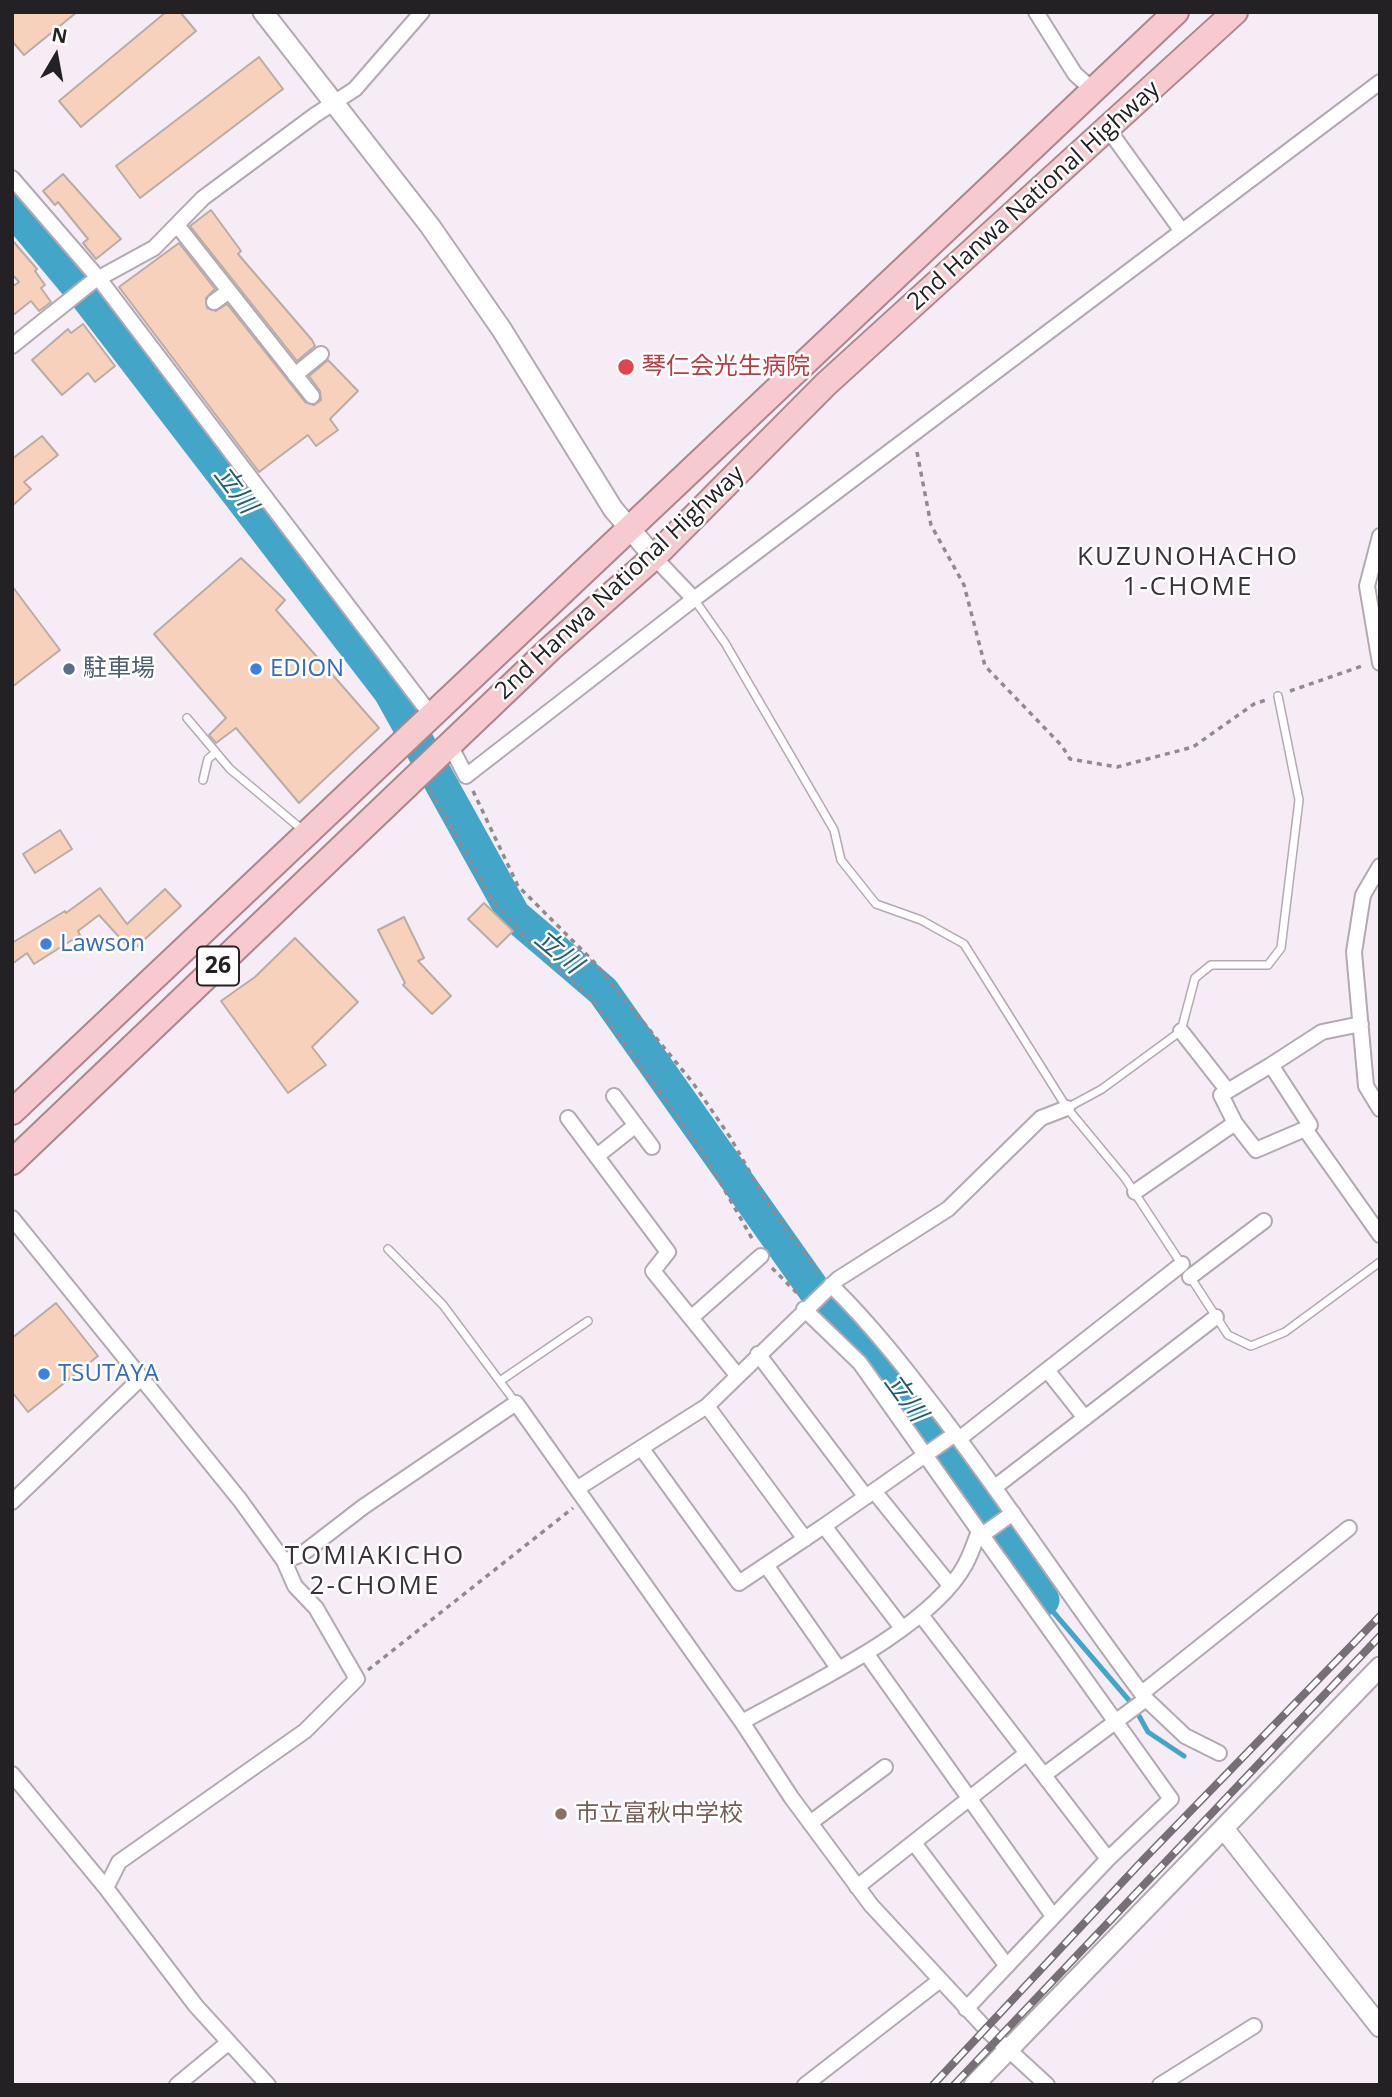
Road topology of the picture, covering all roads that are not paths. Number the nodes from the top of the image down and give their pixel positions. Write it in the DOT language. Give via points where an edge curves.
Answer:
graph roads {
  1 [pos="263,12"];
  2 [pos="422,12"];
  3 [pos="1036,12"];
  4 [pos="1176,12"];
  5 [pos="1235,12"];
  6 [pos="1380,82"];
  7 [pos="1093,90"];
  8 [pos="335,103"];
  9 [pos="1108,129"];
  10 [pos="12,178"];
  11 [pos="177,225"];
  12 [pos="1181,230"];
  13 [pos="96,281"];
  14 [pos="229,291"];
  15 [pos="214,302"];
  16 [pos="12,346"];
  17 [pos="321,354"];
  18 [pos="295,375"];
  19 [pos="312,396"];
  20 [pos="628,527"];
  21 [pos="1380,536"];
  22 [pos="654,557"];
  23 [pos="694,599"];
  24 [pos="1379,662"];
  25 [pos="1278,696"];
  26 [pos="187,718"];
  27 [pos="427,719"];
  28 [pos="215,753"];
  29 [pos="433,761"];
  30 [pos="203,780"];
  31 [pos="307,833"];
  32 [pos="1380,866"];
  33 [pos="1361,1024"];
  34 [pos="1181,1031"];
  35 [pos="1271,1065"];
  36 [pos="1228,1091"];
  37 [pos="614,1097"];
  38 [pos="1068,1108"];
  39 [pos="1380,1109"];
  40 [pos="12,1112"];
  41 [pos="568,1118"];
  42 [pos="1235,1123"];
  43 [pos="636,1125"];
  44 [pos="1305,1129"];
  45 [pos="652,1147"];
  46 [pos="597,1156"];
  47 [pos="12,1161"];
  48 [pos="1135,1192"];
  49 [pos="12,1218"];
  50 [pos="1264,1221"];
  51 [pos="1380,1235"];
  52 [pos="388,1249"];
  53 [pos="761,1256"];
  54 [pos="1380,1262"];
  55 [pos="1186,1270"];
  56 [pos="830,1286"];
  57 [pos="808,1306"];
  58 [pos="1216,1317"];
  59 [pos="691,1318"];
  60 [pos="588,1321"];
  61 [pos="758,1354"];
  62 [pos="1047,1370"];
  63 [pos="737,1375"];
  64 [pos="141,1379"];
  65 [pos="500,1381"];
  66 [pos="516,1403"];
  67 [pos="707,1406"];
  68 [pos="1085,1418"];
  69 [pos="956,1436"];
  70 [pos="642,1449"];
  71 [pos="930,1454"];
  72 [pos="995,1487"];
  73 [pos="582,1493"];
  74 [pos="870,1494"];
  75 [pos="12,1502"];
  76 [pos="1011,1514"];
  77 [pos="824,1527"];
  78 [pos="1349,1528"];
  79 [pos="984,1531"];
  80 [pos="805,1539"];
  81 [pos="284,1561"];
  82 [pos="766,1565"];
  83 [pos="949,1584"];
  84 [pos="921,1615"];
  85 [pos="902,1628"];
  86 [pos="866,1653"];
  87 [pos="1380,1667"];
  88 [pos="838,1668"];
  89 [pos="1144,1697"];
  90 [pos="1119,1718"];
  91 [pos="742,1722"];
  92 [pos="1027,1753"];
  93 [pos="1219,1753"];
  94 [pos="885,1766"];
  95 [pos="12,1774"];
  96 [pos="1044,1775"];
  97 [pos="970,1799"];
  98 [pos="810,1823"];
  99 [pos="1224,1829"];
  100 [pos="914,1843"];
  101 [pos="1108,1859"];
  102 [pos="857,1887"];
  103 [pos="106,1888"];
  104 [pos="1053,1916"];
  105 [pos="1007,1966"];
  106 [pos="939,1981"];
  107 [pos="966,2009"];
  108 [pos="1254,2026"];
  109 [pos="1380,2028"];
  110 [pos="229,2042"];
  111 [pos="1009,2049"];
  112 [pos="177,2085"];
  113 [pos="268,2085"];
  114 [pos="805,2085"];
  115 [pos="974,2085"];
  116 [pos="1046,2085"];
  117 [pos="1160,2085"];
  1 -- 8 [label="street"];
  2 -- 8 [label="street" via="355,89"];
  3 -- 7 [label="street" via="1074,74"];
  4 -- 7 [label="highway, 2nd Hanwa National Highway / 26"];
  5 -- 9 [label="highway, 2nd Hanwa National Highway / 26"];
  6 -- 12 [label="street"];
  7 -- 20 [label="highway, 2nd Hanwa National Highway / 26"];
  8 -- 11 [label="street" via="203,198"];
  8 -- 20 [label="street" via="430,226 502,330"];
  9 -- 12 [label="street"];
  9 -- 22 [label="highway, 2nd Hanwa National Highway / 26" via="827,384"];
  10 -- 13 [label="street"];
  11 -- 13 [label="street" via="154,248"];
  11 -- 14 [label="street"];
  12 -- 23 [label="street"];
  13 -- 16 [label="street"];
  13 -- 27 [label="street"];
  14 -- 15 [label="street"];
  14 -- 18 [label="street"];
  17 -- 18 [label="street"];
  18 -- 19 [label="street"];
  20 -- 22 [label="street"];
  20 -- 27 [label="highway, 2nd Hanwa National Highway / 26"];
  21 -- 24 [label="street" via="1367,586"];
  22 -- 23 [label="street"];
  22 -- 29 [label="highway, 2nd Hanwa National Highway / 26"];
  23 -- 29 [label="street" via="466,776"];
  23 -- 38 [label="lane" via="725,643 834,830 841,860 876,904 921,920 964,944"];
  25 -- 34 [label="lane" via="1299,800 1282,948 1268,965 1211,965 1195,978"];
  26 -- 28 [label="lane"];
  27 -- 31 [label="highway, 2nd Hanwa National Highway / 26"];
  28 -- 30 [label="lane" via="208,759"];
  28 -- 31 [label="lane"];
  29 -- 47 [label="highway, 2nd Hanwa National Highway / 26"];
  31 -- 40 [label="highway, 2nd Hanwa National Highway / 26"];
  32 -- 33 [label="street" via="1363,895 1354,952"];
  33 -- 35 [label="street" via="1322,1032"];
  33 -- 39 [label="street" via="1366,1086"];
  34 -- 36 [label="street"];
  34 -- 38 [label="lane"];
  35 -- 36 [label="street"];
  35 -- 44 [label="street" via="1310,1125"];
  36 -- 42 [label="street" via="1221,1095"];
  37 -- 43 [label="street"];
  38 -- 48 [label="lane"];
  38 -- 56 [label="street" via="1041,1118 948,1209"];
  41 -- 46 [label="street"];
  42 -- 44 [label="street" via="1256,1150"];
  42 -- 48 [label="street"];
  43 -- 45 [label="street"];
  43 -- 46 [label="street"];
  44 -- 51 [label="street"];
  46 -- 59 [label="street" via="668,1252 653,1271"];
  48 -- 55 [label="lane"];
  49 -- 64 [label="street"];
  50 -- 55 [label="street"];
  52 -- 65 [label="lane" via="443,1305"];
  53 -- 59 [label="street"];
  54 -- 58 [label="lane" via="1285,1332 1251,1346 1228,1335"];
  55 -- 58 [label="lane"];
  55 -- 62 [label="street"];
  56 -- 57 [label="street"];
  56 -- 69 [label="street" via="871,1324"];
  57 -- 61 [label="street"];
  57 -- 71 [label="street" via="860,1363"];
  58 -- 68 [label="street"];
  59 -- 63 [label="street"];
  60 -- 65 [label="lane"];
  61 -- 63 [label="street"];
  61 -- 74 [label="street"];
  62 -- 68 [label="street"];
  62 -- 69 [label="street"];
  63 -- 67 [label="street"];
  64 -- 75 [label="street"];
  64 -- 81 [label="street"];
  65 -- 66 [label="lane"];
  66 -- 73 [label="street"];
  66 -- 81 [label="street" via="302,1554"];
  67 -- 70 [label="street"];
  67 -- 80 [label="street"];
  68 -- 72 [label="street"];
  69 -- 71 [label="street"];
  69 -- 72 [label="street"];
  70 -- 73 [label="street"];
  70 -- 82 [label="street" via="739,1583"];
  71 -- 74 [label="street"];
  71 -- 79 [label="street"];
  72 -- 76 [label="street"];
  73 -- 91 [label="street"];
  74 -- 77 [label="street"];
  74 -- 83 [label="street"];
  76 -- 79 [label="street"];
  76 -- 89 [label="street"];
  77 -- 80 [label="street"];
  77 -- 85 [label="street"];
  78 -- 89 [label="street"];
  79 -- 83 [label="street"];
  79 -- 90 [label="street"];
  80 -- 82 [label="street"];
  81 -- 103 [label="street" via="295,1586 316,1608 357,1679 305,1731 119,1862"];
  82 -- 88 [label="street"];
  83 -- 84 [label="street"];
  84 -- 85 [label="street"];
  84 -- 92 [label="street"];
  85 -- 86 [label="street"];
  86 -- 88 [label="street"];
  86 -- 97 [label="street"];
  87 -- 99 [label="street"];
  88 -- 91 [label="street"];
  89 -- 90 [label="street"];
  89 -- 93 [label="street" via="1185,1736"];
  90 -- 96 [label="street"];
  90 -- 101 [label="street" via="1171,1799"];
  91 -- 98 [label="street"];
  92 -- 96 [label="street"];
  92 -- 97 [label="street"];
  94 -- 98 [label="street"];
  95 -- 103 [label="street"];
  96 -- 101 [label="street"];
  97 -- 100 [label="street"];
  97 -- 104 [label="street"];
  98 -- 102 [label="street"];
  99 -- 109 [label="street"];
  99 -- 111 [label="street"];
  100 -- 102 [label="street"];
  100 -- 105 [label="street"];
  101 -- 104 [label="street"];
  102 -- 106 [label="street"];
  103 -- 110 [label="street"];
  104 -- 105 [label="street"];
  105 -- 107 [label="street"];
  106 -- 107 [label="street"];
  106 -- 114 [label="street"];
  107 -- 111 [label="street"];
  108 -- 117 [label="street"];
  110 -- 112 [label="street"];
  110 -- 113 [label="street"];
  111 -- 115 [label="street"];
  111 -- 116 [label="street"];
}
